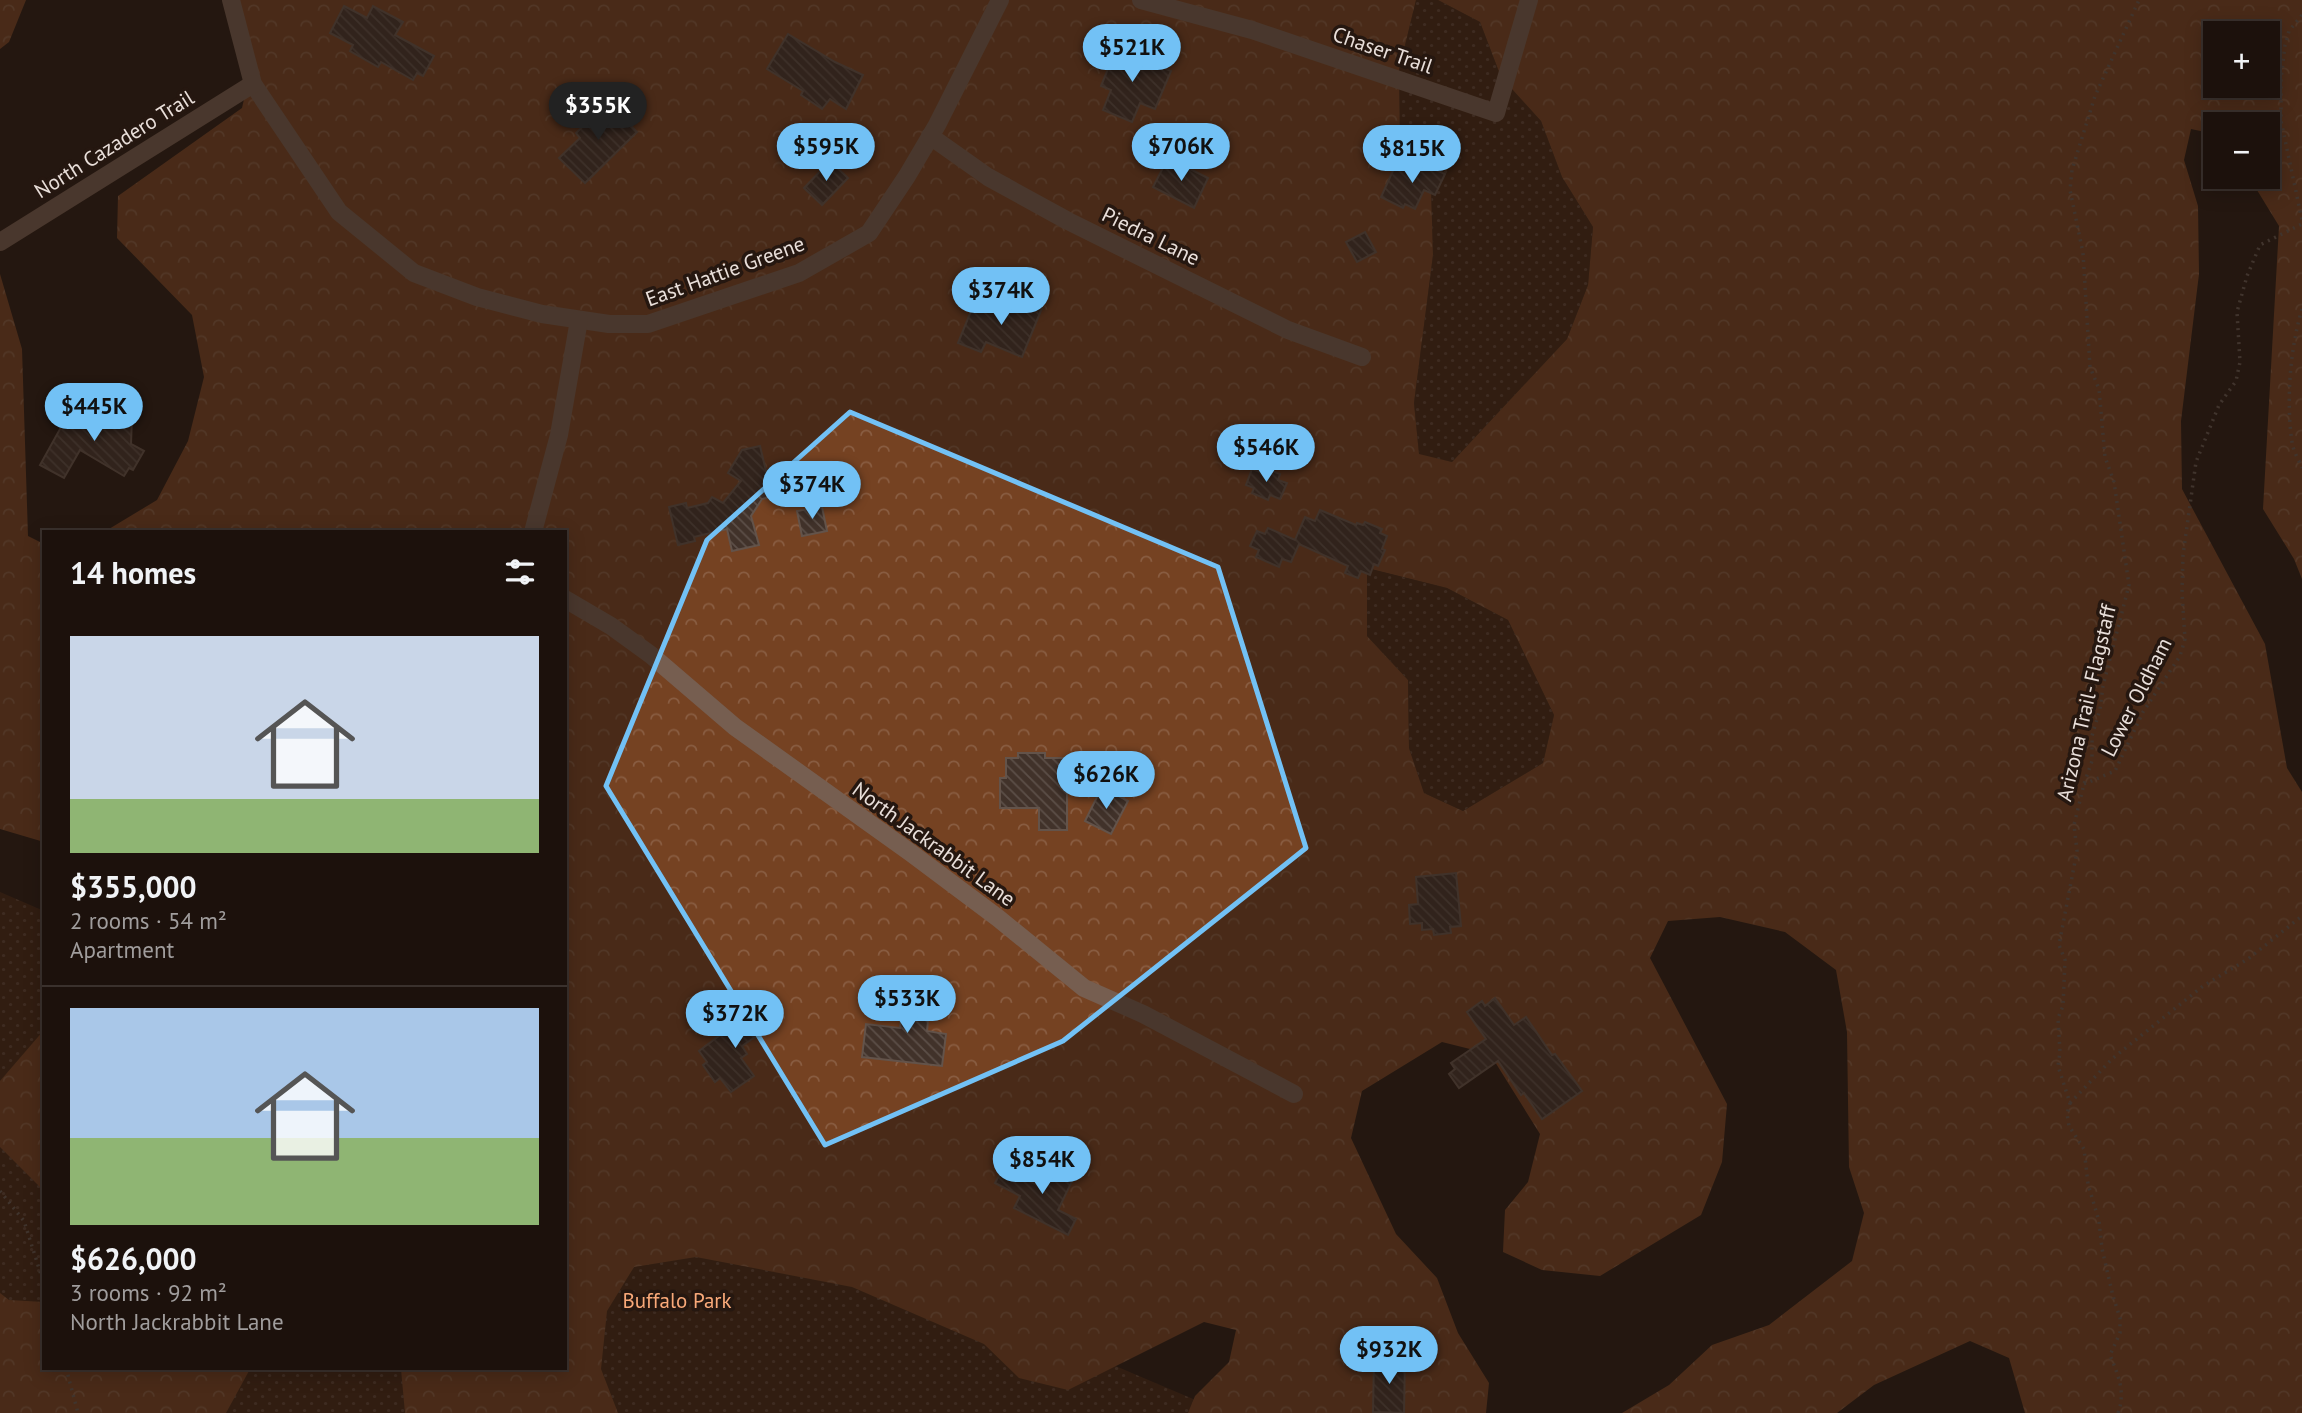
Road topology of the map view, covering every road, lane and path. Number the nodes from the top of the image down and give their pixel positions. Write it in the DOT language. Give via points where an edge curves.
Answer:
graph roads {
  1 [pos="232,0"];
  2 [pos="1000,0"];
  3 [pos="1141,0"];
  4 [pos="1529,0"];
  5 [pos="2139,0"];
  6 [pos="2302,15"];
  7 [pos="253,84"];
  8 [pos="930,136"];
  9 [pos="2302,222"];
  10 [pos="0,242"];
  11 [pos="2302,309"];
  12 [pos="579,320"];
  13 [pos="1362,357"];
  14 [pos="2302,468"];
  15 [pos="534,530"];
  16 [pos="567,600"];
  17 [pos="2084,784"];
  18 [pos="2302,916"];
  19 [pos="1294,1094"];
  20 [pos="2070,1103"];
  21 [pos="0,1191"];
  22 [pos="42,1278"];
  23 [pos="67,1370"];
  24 [pos="78,1413"];
  25 [pos="2118,1413"];
  1 -- 7 [label="street, East Hattie Greene"];
  2 -- 8 [label="street, East Hattie Greene"];
  3 -- 4 [label="street, Chaser Trail" via="1252,30 1496,113"];
  5 -- 17 [label="path, Arizona Trail- Flagstaff" via="2095,96 2070,190 2083,253 2090,367 2099,389 2105,457 2114,482 2129,569"];
  6 -- 9 [label="path" via="2289,31 2281,79 2281,121"];
  7 -- 10 [label="street, North Cazadero Trail"];
  7 -- 12 [label="street, East Hattie Greene" via="339,212 414,273 477,297"];
  8 -- 12 [label="street, East Hattie Greene" via="869,233 799,273 648,324"];
  8 -- 13 [label="street, Piedra Lane" via="988,177 1068,221 1289,330"];
  9 -- 17 [label="path, Lower Oldham" via="2260,245 2237,312 2240,362 2236,381 2219,405 2196,462 2183,555 2185,639 2180,656 2143,712 2115,771"];
  11 -- 14 [label="path" via="2293,348 2290,414 2292,445"];
  12 -- 15 [label="street" via="559,435"];
  16 -- 19 [label="street, North Jackrabbit Lane" via="642,649 735,727 933,870 1084,988"];
  17 -- 20 [label="path, Arizona Trail- Flagstaff" via="2074,825 2077,851 2059,945 2065,960 2058,1066"];
  18 -- 20 [label="path" via="2248,959 2203,986 2113,1058"];
  20 -- 25 [label="path, Arizona Trail- Flagstaff" via="2069,1125 2084,1149 2120,1318 2120,1333 2110,1355 2122,1384"];
  21 -- 22 [label="path" via="23,1221"];
  23 -- 24 [label="path"];
}
